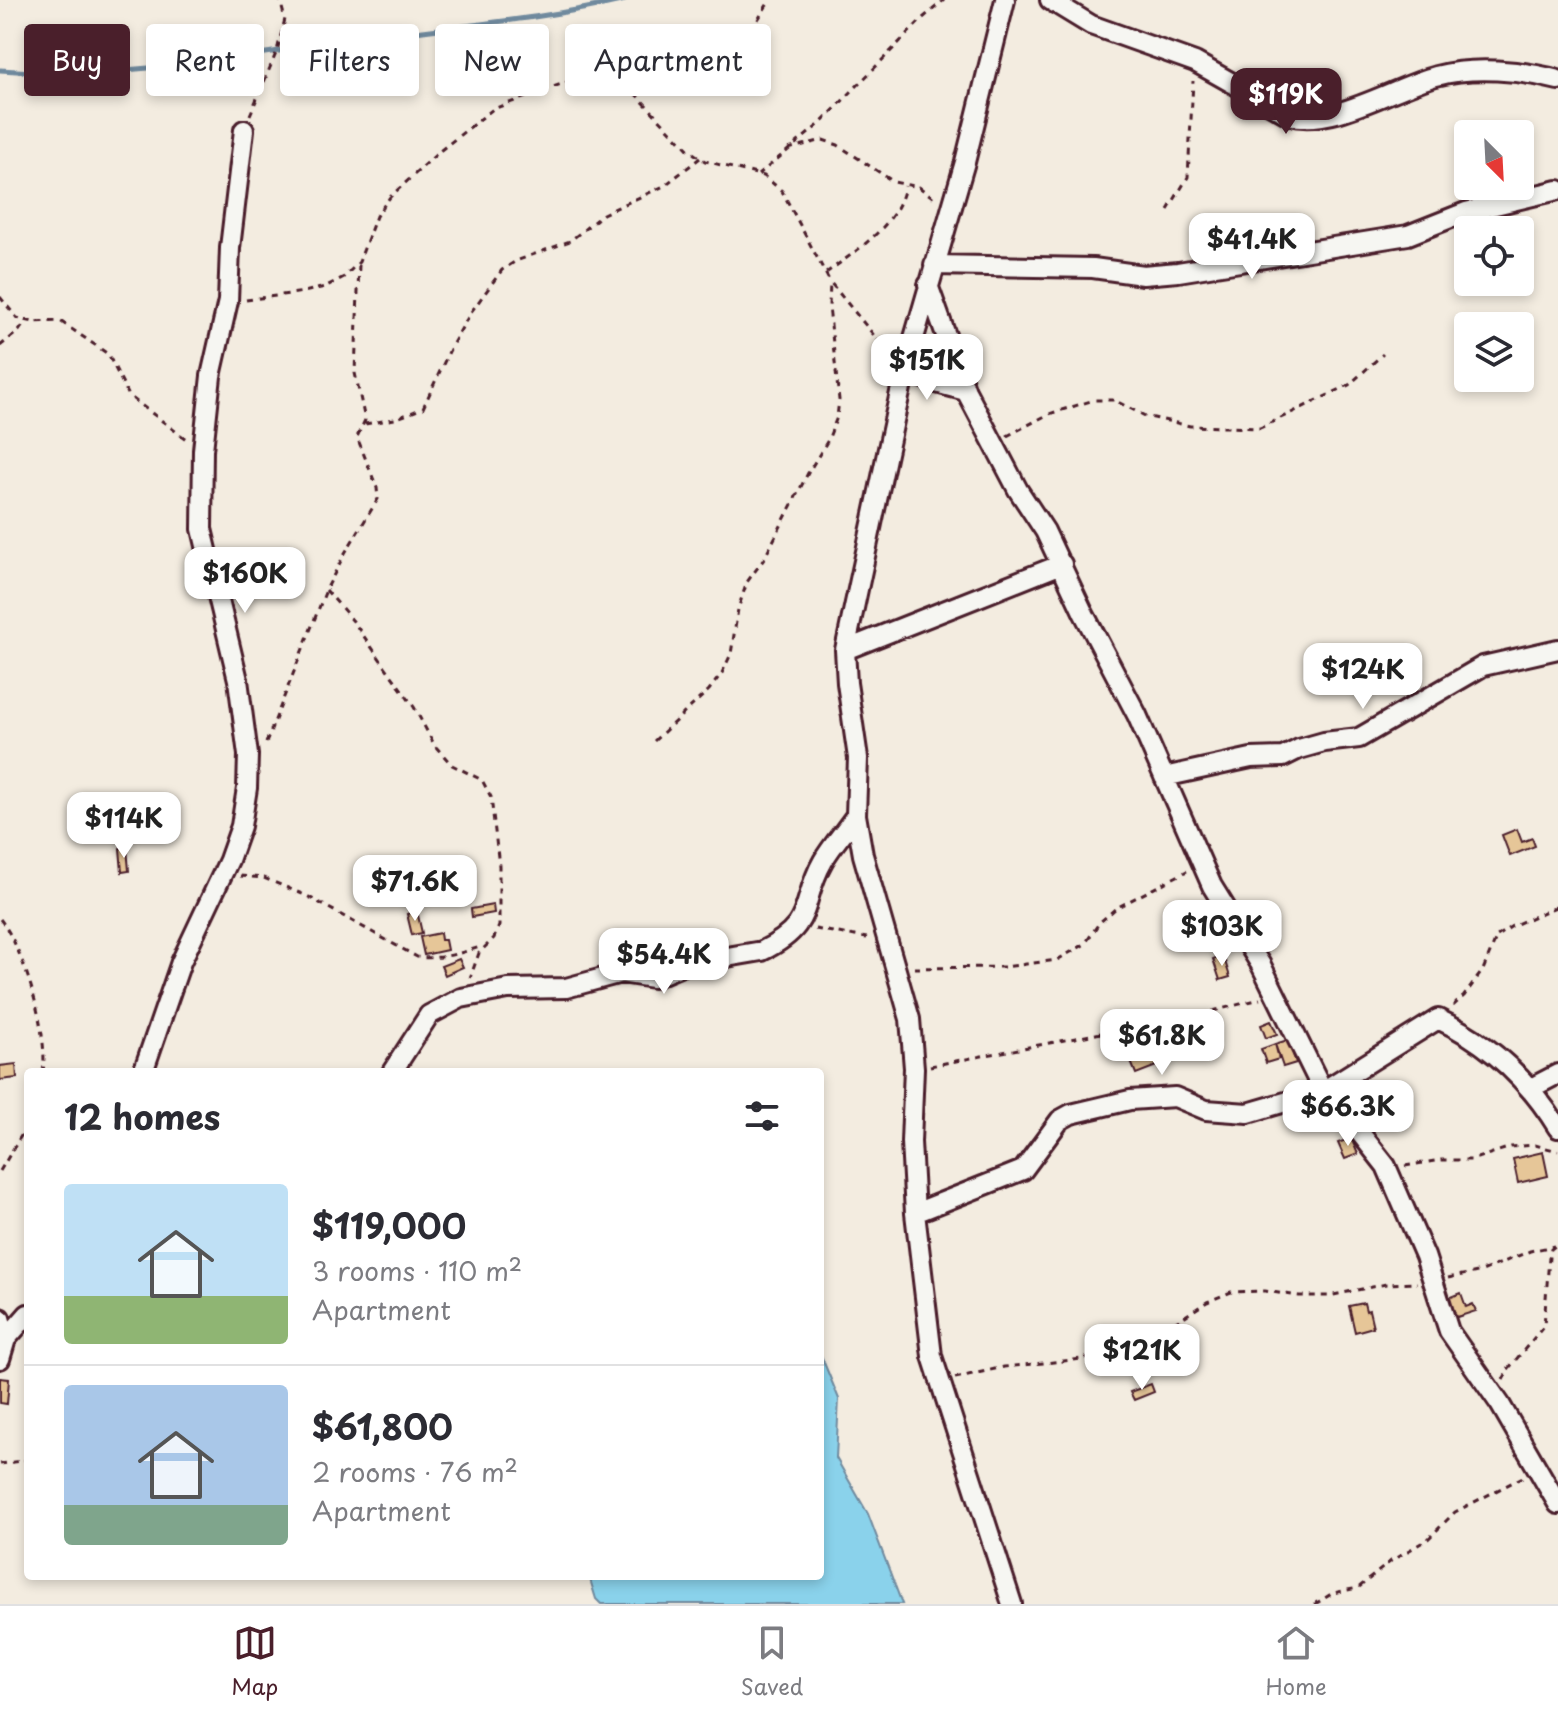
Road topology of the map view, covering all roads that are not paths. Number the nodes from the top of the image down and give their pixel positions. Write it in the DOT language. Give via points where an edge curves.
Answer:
graph roads {
  1 [pos="1005,0"];
  2 [pos="1050,0"];
  3 [pos="1558,80"];
  4 [pos="244,130"];
  5 [pos="1558,190"];
  6 [pos="934,265"];
  7 [pos="928,285"];
  8 [pos="905,369"];
  9 [pos="966,391"];
  10 [pos="1062,564"];
  11 [pos="1558,649"];
  12 [pos="845,650"];
  13 [pos="1164,777"];
  14 [pos="856,815"];
  15 [pos="144,1068"];
  16 [pos="395,1068"];
  17 [pos="1558,1074"];
  18 [pos="1531,1088"];
  19 [pos="1323,1091"];
  20 [pos="1558,1128"];
  21 [pos="915,1213"];
  22 [pos="0,1318"];
  23 [pos="24,1319"];
  24 [pos="6,1339"];
  25 [pos="0,1359"];
  26 [pos="1558,1504"];
  27 [pos="1012,1604"];
  1 -- 6 [label="street"];
  2 -- 3 [label="street" via="1091,25 1195,62 1301,119 1448,74 1515,72"];
  4 -- 15 [label="street" via="228,301 211,376 203,450 202,529 238,680 247,788 241,826 181,962"];
  5 -- 6 [label="street" via="1466,212 1408,235 1178,272 1143,275 1093,268"];
  6 -- 7 [label="street"];
  7 -- 8 [label="street"];
  7 -- 9 [label="street"];
  8 -- 9 [label="street"];
  8 -- 12 [label="street"];
  9 -- 10 [label="street"];
  10 -- 12 [label="street"];
  10 -- 13 [label="street"];
  11 -- 13 [label="street" via="1483,666 1359,738"];
  12 -- 14 [label="street" via="858,758"];
  13 -- 19 [label="street" via="1202,865 1261,965"];
  14 -- 16 [label="street" via="822,862 795,929 762,951 686,964 653,978 621,973 566,988 508,989 461,998 429,1015"];
  14 -- 21 [label="street" via="869,881 910,1019"];
  17 -- 18 [label="street"];
  18 -- 19 [label="street" via="1487,1048 1438,1019"];
  18 -- 20 [label="street"];
  19 -- 21 [label="street" via="1237,1114 1206,1110 1175,1097 1082,1110 1060,1120 1023,1170"];
  19 -- 26 [label="street" via="1386,1166 1434,1280 1449,1331 1500,1404"];
  21 -- 27 [label="street" via="932,1356"];
  22 -- 24 [label="street"];
  23 -- 24 [label="street"];
  24 -- 25 [label="street"];
}
